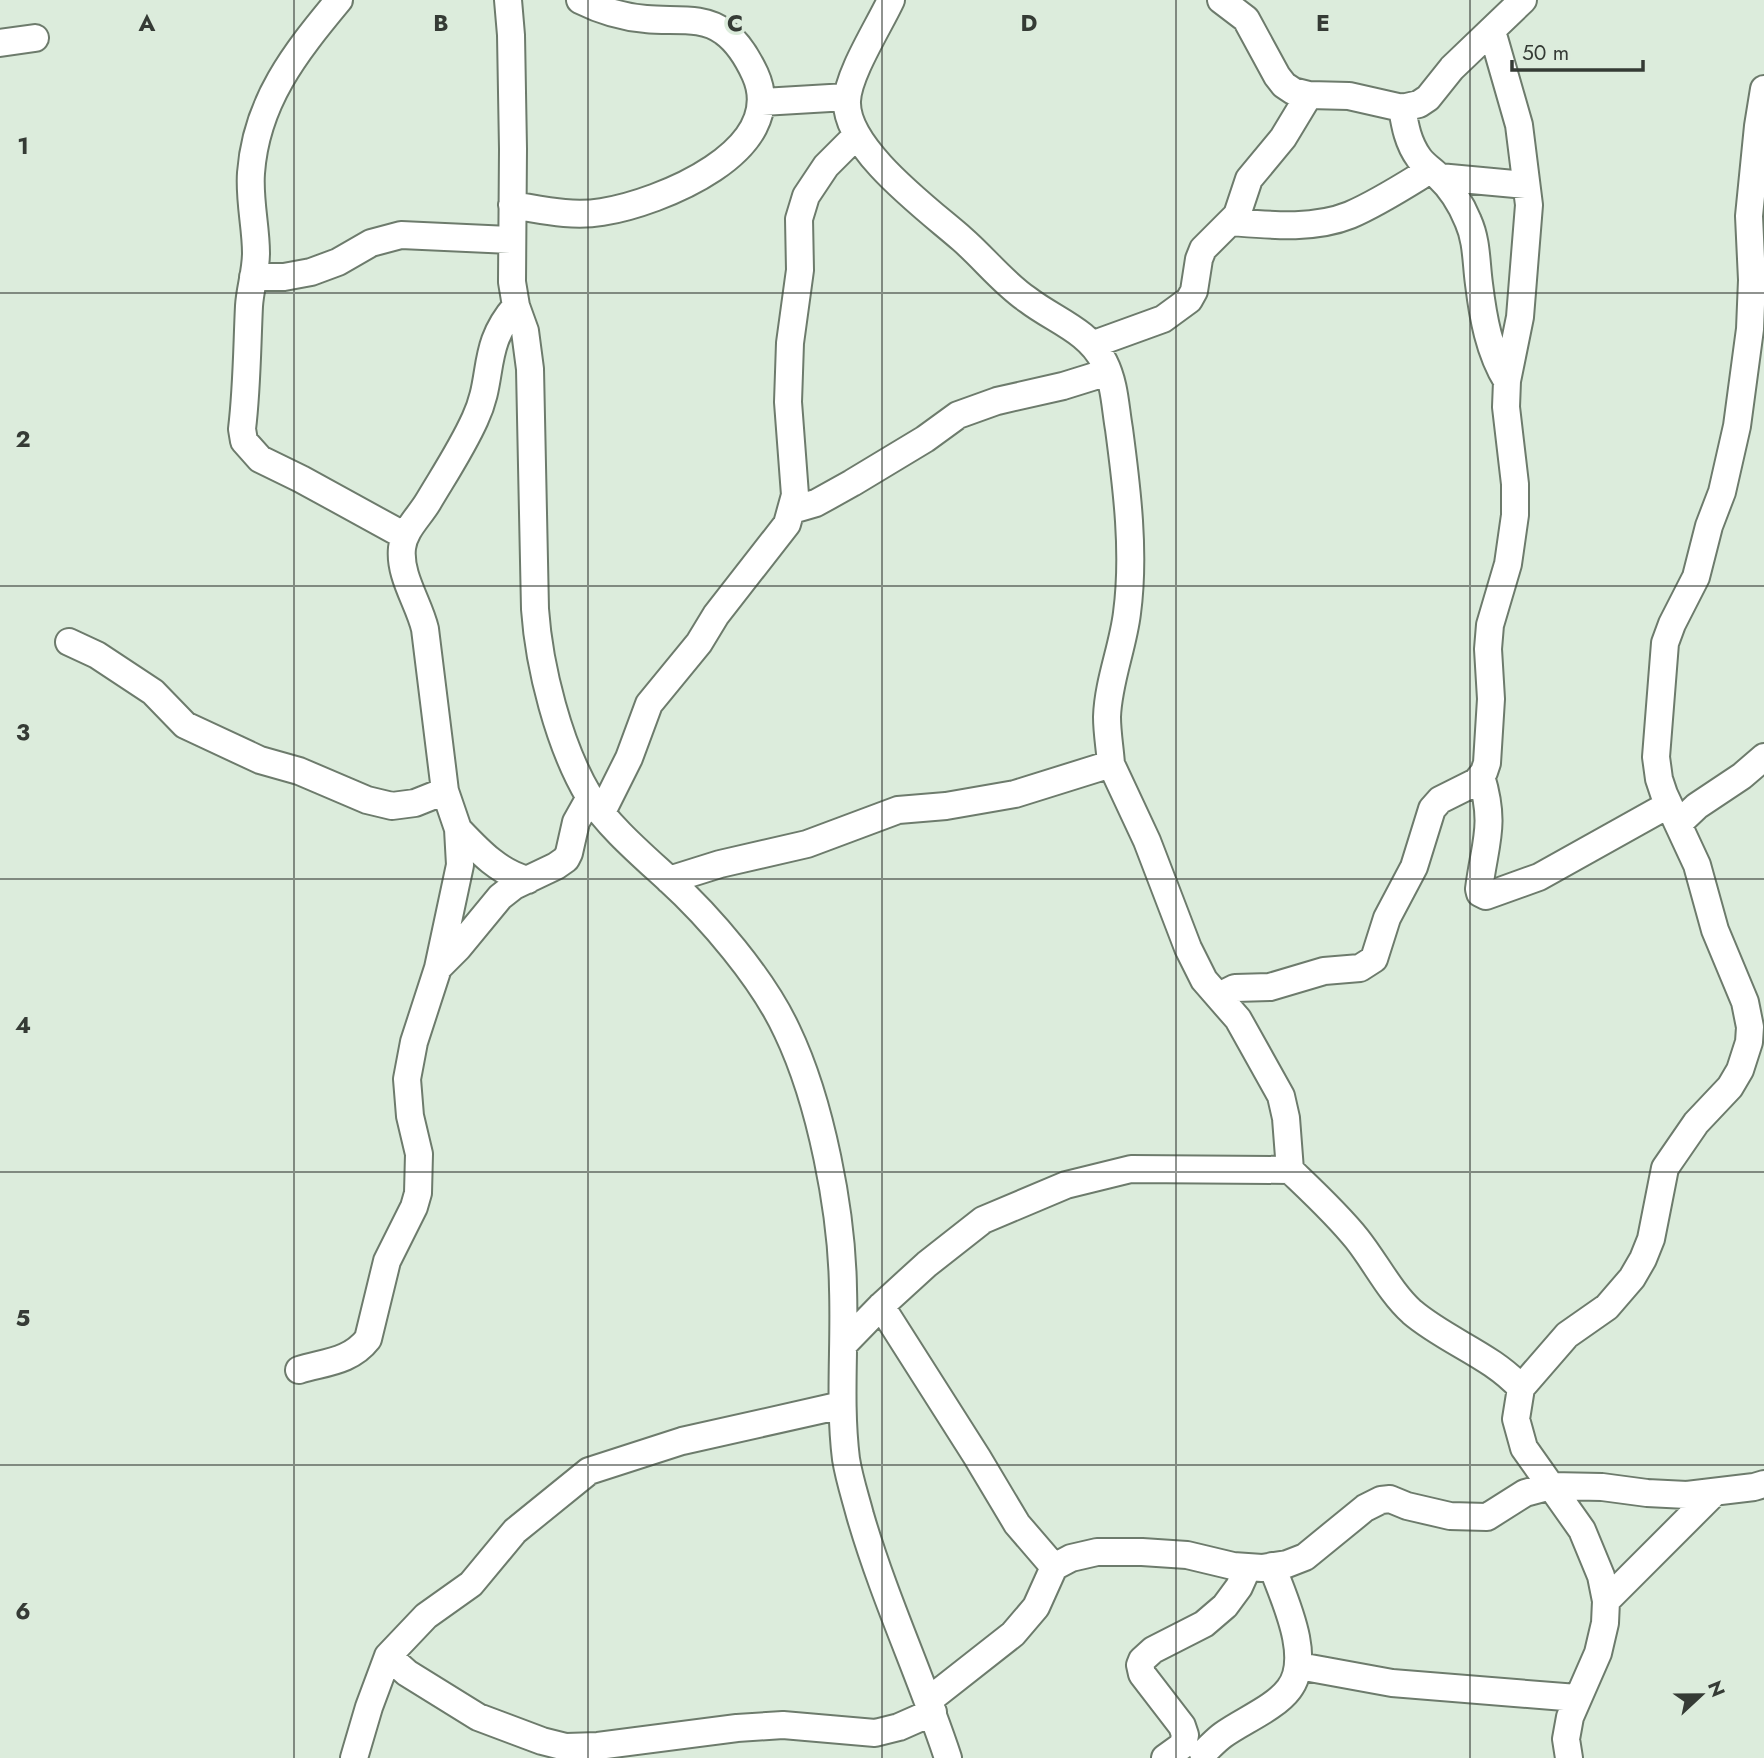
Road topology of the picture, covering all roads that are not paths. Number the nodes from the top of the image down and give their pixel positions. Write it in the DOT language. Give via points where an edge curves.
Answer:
graph roads {
  1 [pos="339,0"];
  2 [pos="508,0"];
  3 [pos="580,0"];
  4 [pos="891,0"];
  5 [pos="1221,0"];
  6 [pos="1523,0"];
  7 [pos="699,11"];
  8 [pos="1492,31"];
  9 [pos="35,38"];
  10 [pos="0,43"];
  11 [pos="1764,89"];
  12 [pos="1309,95"];
  13 [pos="847,97"];
  14 [pos="762,102"];
  15 [pos="1402,108"];
  16 [pos="857,135"];
  17 [pos="1759,171"];
  18 [pos="1435,173"];
  19 [pos="1526,185"];
  20 [pos="512,205"];
  21 [pos="1231,222"];
  22 [pos="512,240"];
  23 [pos="253,277"];
  24 [pos="516,306"];
  25 [pos="1094,344"];
  26 [pos="1108,372"];
  27 [pos="1507,381"];
  28 [pos="792,510"];
  29 [pos="405,536"];
  30 [pos="69,642"];
  31 [pos="1764,757"];
  32 [pos="1111,764"];
  33 [pos="1482,776"];
  34 [pos="445,792"];
  35 [pos="596,804"];
  36 [pos="1673,814"];
  37 [pos="458,830"];
  38 [pos="528,880"];
  39 [pos="669,880"];
  40 [pos="438,968"];
  41 [pos="1219,996"];
  42 [pos="1757,1021"];
  43 [pos="1290,1170"];
  44 [pos="881,1306"];
  45 [pos="844,1344"];
  46 [pos="299,1370"];
  47 [pos="1521,1388"];
  48 [pos="842,1405"];
  49 [pos="1764,1484"];
  50 [pos="1551,1486"];
  51 [pos="1715,1492"];
  52 [pos="1055,1567"];
  53 [pos="1260,1567"];
  54 [pos="1606,1601"];
  55 [pos="388,1656"];
  56 [pos="1299,1666"];
  57 [pos="1577,1698"];
  58 [pos="931,1706"];
  59 [pos="1189,1754"];
  60 [pos="354,1758"];
  61 [pos="948,1758"];
  62 [pos="1569,1758"];
  1 -- 23 [label="street" via="272,91 255,145 251,175"];
  2 -- 20 [label="street"];
  3 -- 7 [label="street" via="606,12 646,19"];
  4 -- 13 [label="street"];
  5 -- 12 [label="street" via="1254,29 1284,85"];
  6 -- 8 [label="street"];
  7 -- 14 [label="street" via="737,44 761,87"];
  8 -- 15 [label="street" via="1428,98"];
  8 -- 19 [label="street" via="1520,125"];
  9 -- 10 [label="street"];
  11 -- 17 [label="street"];
  12 -- 15 [label="street" via="1349,96"];
  12 -- 21 [label="street" via="1283,138 1249,179"];
  13 -- 14 [label="street"];
  13 -- 16 [label="street" via="847,113"];
  14 -- 20 [label="street" via="758,121 736,152 638,204 570,215"];
  15 -- 18 [label="street" via="1411,145"];
  16 -- 25 [label="street" via="900,186 1017,293"];
  16 -- 28 [label="street" via="825,166 806,196 799,219 800,270 788,402 795,476"];
  17 -- 36 [label="street" via="1748,245 1752,300 1737,426 1696,577 1665,643 1656,757"];
  18 -- 19 [label="street"];
  18 -- 21 [label="street" via="1348,216 1320,223"];
  18 -- 27 [label="street" via="1458,201 1475,238 1489,339"];
  19 -- 27 [label="street" via="1529,205 1521,317"];
  20 -- 22 [label="street"];
  21 -- 25 [label="street" via="1203,248 1194,291 1184,305 1164,319"];
  22 -- 23 [label="street" via="401,235 371,243 311,272"];
  22 -- 24 [label="street"];
  23 -- 29 [label="street" via="244,441 260,459"];
  24 -- 29 [label="street" via="496,335 476,418"];
  24 -- 35 [label="street" via="530,369 538,645 548,691 574,765"];
  25 -- 26 [label="street"];
  26 -- 28 [label="street" via="958,415 888,463 816,503"];
  26 -- 32 [label="street" via="1115,390 1127,499 1129,587 1107,716"];
  27 -- 33 [label="street" via="1515,515 1508,564 1490,625 1490,724"];
  28 -- 35 [label="street" via="699,643 649,704 629,758"];
  29 -- 34 [label="street" via="402,563 425,629"];
  30 -- 34 [label="street" via="153,692 185,725 260,760 392,806"];
  31 -- 36 [label="street" via="1697,806"];
  32 -- 39 [label="street" via="1015,794 898,810 807,844"];
  32 -- 41 [label="street" via="1188,948 1204,980"];
  33 -- 36 [label="street" via="1490,832 1479,889 1486,896 1539,877"];
  33 -- 41 [label="street" via="1432,809 1414,867 1387,918 1374,959 1360,968 1324,971 1270,987 1235,988"];
  34 -- 37 [label="street"];
  35 -- 38 [label="street" via="576,822 566,859"];
  35 -- 39 [label="street"];
  36 -- 42 [label="street" via="1697,865 1715,930"];
  37 -- 38 [label="street" via="495,865"];
  37 -- 40 [label="street" via="460,865"];
  38 -- 40 [label="street" via="500,897"];
  39 -- 45 [label="street" via="714,927 771,1001 801,1066 817,1118 840,1232"];
  40 -- 46 [label="street" via="407,1079 419,1154 418,1193 387,1261 372,1330 349,1357"];
  41 -- 43 [label="street" via="1238,1019 1281,1096"];
  42 -- 47 [label="street" via="1730,1087 1696,1123 1665,1168 1651,1239 1632,1278 1607,1307 1567,1335"];
  43 -- 44 [label="street" via="1131,1169 1066,1185 983,1220"];
  43 -- 47 [label="street" via="1357,1239 1409,1309"];
  44 -- 45 [label="street"];
  44 -- 52 [label="street" via="1017,1524"];
  45 -- 48 [label="street"];
  47 -- 50 [label="street" via="1520,1435"];
  48 -- 55 [label="street" via="682,1441 589,1471 515,1531 471,1584 426,1616"];
  48 -- 58 [label="street" via="847,1461 869,1544"];
  49 -- 51 [label="street"];
  50 -- 51 [label="street" via="1687,1495"];
  50 -- 53 [label="street" via="1525,1493 1487,1517 1450,1516 1390,1499 1373,1502 1305,1556"];
  50 -- 54 [label="street" via="1582,1530"];
  51 -- 54 [label="street"];
  52 -- 53 [label="street" via="1097,1552 1187,1555"];
  52 -- 58 [label="street" via="1036,1607 1013,1634"];
  53 -- 56 [label="street" via="1292,1624"];
  53 -- 59 [label="street" via="1205,1624 1153,1650 1140,1665 1182,1726"];
  54 -- 57 [label="street" via="1598,1653"];
  55 -- 58 [label="street" via="478,1717 566,1747 783,1725 875,1733 899,1727"];
  55 -- 60 [label="street"];
  56 -- 57 [label="street" via="1392,1683"];
  56 -- 59 [label="street" via="1289,1689 1260,1713"];
  57 -- 62 [label="street" via="1566,1739"];
  58 -- 61 [label="street"];
}
